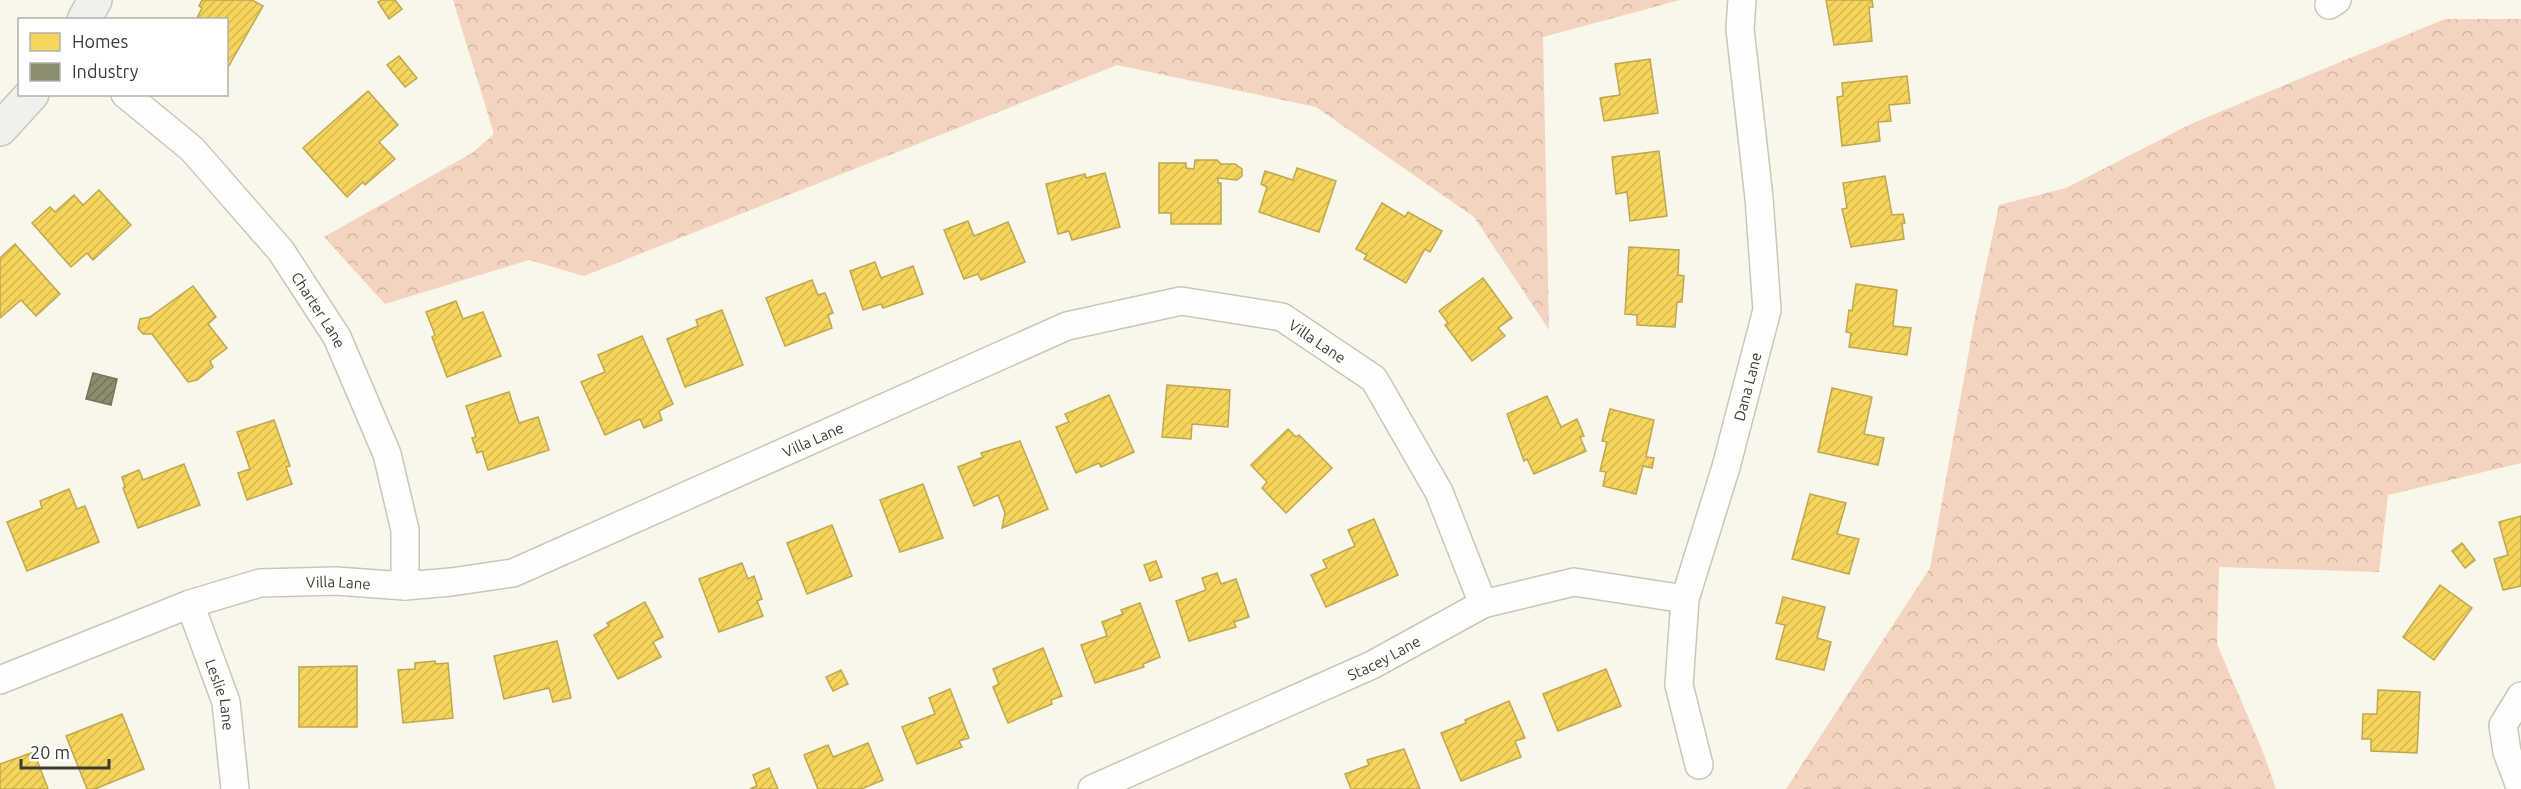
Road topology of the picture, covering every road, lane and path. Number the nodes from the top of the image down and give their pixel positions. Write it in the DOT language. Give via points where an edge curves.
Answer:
graph roads {
  1 [pos="95,0"];
  2 [pos="1742,0"];
  3 [pos="85,18"];
  4 [pos="30,96"];
  5 [pos="127,96"];
  6 [pos="0,129"];
  7 [pos="405,586"];
  8 [pos="1685,599"];
  9 [pos="190,604"];
  10 [pos="1483,604"];
  11 [pos="0,680"];
  12 [pos="2521,696"];
  13 [pos="1699,765"];
  14 [pos="235,789"];
  15 [pos="1092,789"];
  16 [pos="2521,789"];
  1 -- 3 [label="street"];
  2 -- 8 [label="street, Dana Lane" via="1740,29 1767,310 1726,467"];
  4 -- 6 [label="street"];
  5 -- 7 [label="street, Charter Lane" via="192,149 281,250 337,337 387,454 405,530"];
  7 -- 9 [label="street, Villa Lane" via="260,583"];
  7 -- 10 [label="street, Villa Lane" via="513,573 1067,326 1181,301 1282,317 1374,379 1440,492"];
  8 -- 10 [label="street, Stacey Lane" via="1574,582"];
  8 -- 13 [label="street, Dana Lane" via="1679,685"];
  9 -- 11 [label="street, Villa Lane"];
  9 -- 14 [label="street, Leslie Lane" via="226,702"];
  10 -- 15 [label="street, Stacey Lane" via="1372,665"];
  12 -- 16 [label="street" via="2503,725 2507,752"];
}
